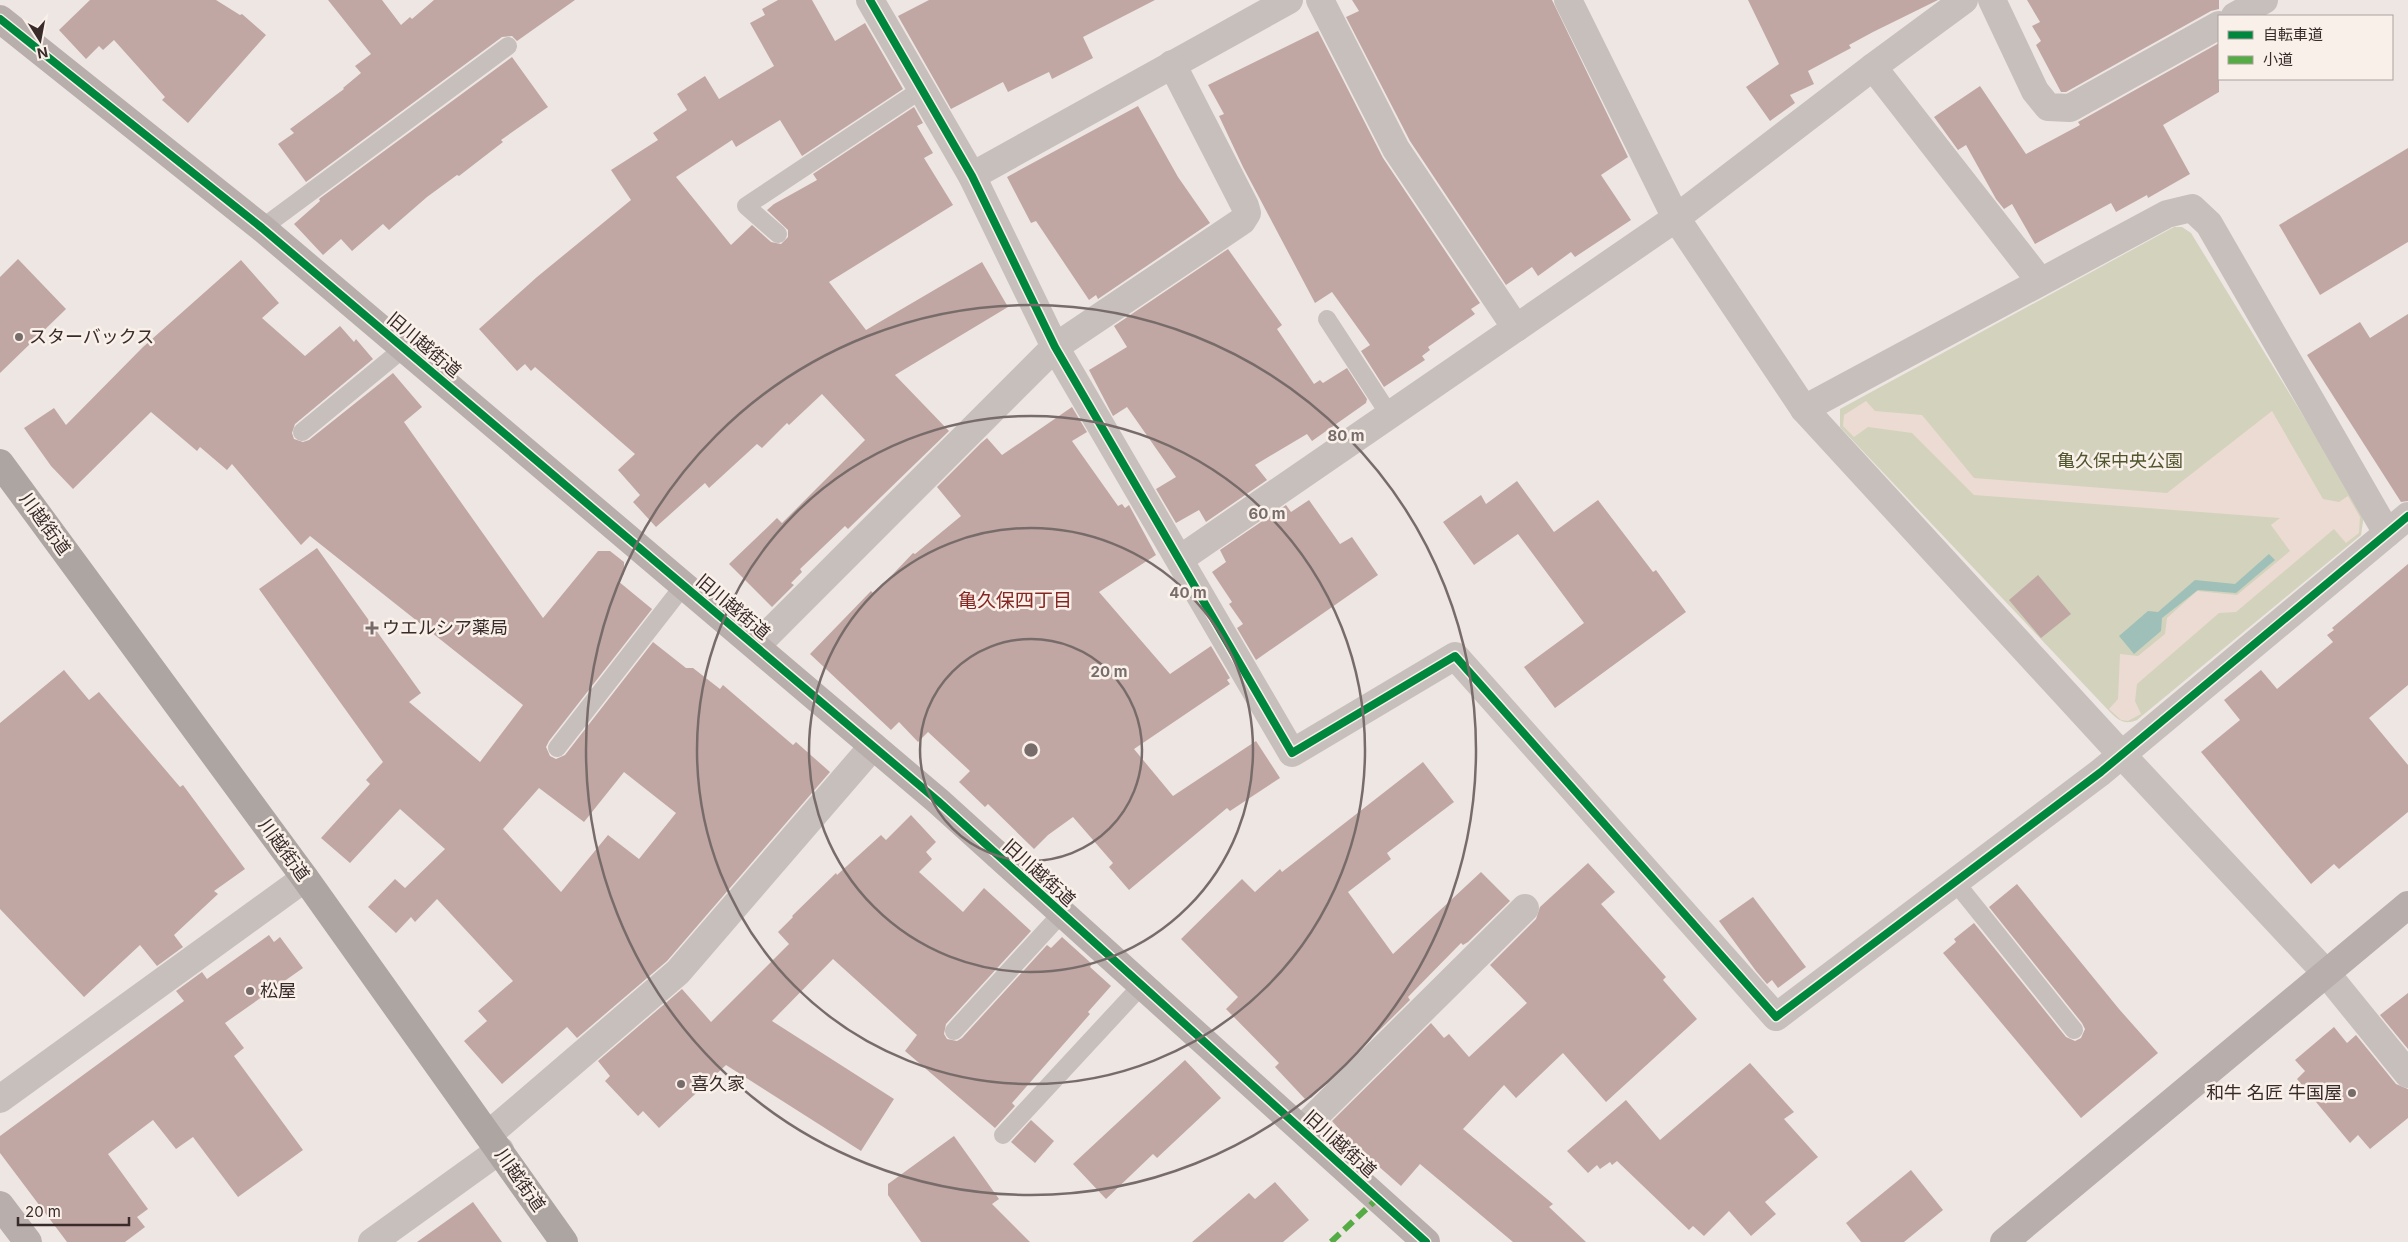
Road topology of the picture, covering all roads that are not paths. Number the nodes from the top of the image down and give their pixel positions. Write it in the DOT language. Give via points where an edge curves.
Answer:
graph roads {
  1 [pos="870,0"];
  2 [pos="1289,0"];
  3 [pos="1320,0"];
  4 [pos="1568,0"];
  5 [pos="1964,0"];
  6 [pos="1992,0"];
  7 [pos="0,18"];
  8 [pos="2218,26"];
  9 [pos="508,46"];
  10 [pos="1172,64"];
  11 [pos="1872,67"];
  12 [pos="922,89"];
  13 [pos="972,176"];
  14 [pos="1676,218"];
  15 [pos="262,228"];
  16 [pos="778,234"];
  17 [pos="2040,281"];
  18 [pos="1327,318"];
  19 [pos="1516,328"];
  20 [pos="404,348"];
  21 [pos="1055,348"];
  22 [pos="1804,409"];
  23 [pos="1389,414"];
  24 [pos="302,432"];
  25 [pos="0,462"];
  26 [pos="2408,516"];
  27 [pos="2387,533"];
  28 [pos="1180,560"];
  29 [pos="684,586"];
  30 [pos="756,646"];
  31 [pos="873,746"];
  32 [pos="557,748"];
  33 [pos="2122,755"];
  34 [pos="305,878"];
  35 [pos="1956,883"];
  36 [pos="2408,905"];
  37 [pos="1524,908"];
  38 [pos="1062,913"];
  39 [pos="2326,973"];
  40 [pos="1142,985"];
  41 [pos="2074,1030"];
  42 [pos="954,1031"];
  43 [pos="2408,1074"];
  44 [pos="0,1099"];
  45 [pos="1302,1129"];
  46 [pos="1003,1136"];
  47 [pos="494,1143"];
  48 [pos="0,1205"];
  49 [pos="28,1242"];
  50 [pos="372,1242"];
  51 [pos="564,1242"];
  52 [pos="1426,1242"];
  53 [pos="2004,1242"];
  1 -- 12 [label="street"];
  2 -- 10 [label="street"];
  3 -- 19 [label="street" via="1396,149"];
  4 -- 14 [label="street"];
  5 -- 11 [label="street"];
  6 -- 8 [label="street" via="2035,91 2048,107 2070,108"];
  7 -- 15 [label="street, 旧川越街道"];
  9 -- 15 [label="lane"];
  10 -- 13 [label="street"];
  10 -- 21 [label="street" via="1247,213 1242,221"];
  11 -- 14 [label="street"];
  11 -- 17 [label="street"];
  12 -- 13 [label="street"];
  12 -- 16 [label="lane" via="746,206"];
  13 -- 21 [label="street"];
  14 -- 19 [label="street"];
  14 -- 22 [label="street"];
  15 -- 20 [label="street, 旧川越街道"];
  17 -- 22 [label="street"];
  17 -- 27 [label="street" via="2167,214 2192,208 2209,224"];
  18 -- 23 [label="lane"];
  19 -- 23 [label="street"];
  20 -- 24 [label="lane"];
  20 -- 29 [label="street, 旧川越街道"];
  21 -- 28 [label="street"];
  21 -- 30 [label="street"];
  22 -- 33 [label="street"];
  23 -- 28 [label="street"];
  25 -- 34 [label="highway, 川越街道"];
  26 -- 27 [label="street"];
  27 -- 33 [label="street"];
  28 -- 35 [label="street" via="1292,753 1455,656 1776,1016"];
  29 -- 30 [label="street, 旧川越街道"];
  29 -- 32 [label="lane"];
  30 -- 31 [label="street, 旧川越街道"];
  31 -- 38 [label="street, 旧川越街道"];
  31 -- 47 [label="street" via="678,972"];
  33 -- 35 [label="street"];
  33 -- 39 [label="street"];
  34 -- 44 [label="street"];
  34 -- 47 [label="highway, 川越街道"];
  35 -- 41 [label="lane"];
  36 -- 39 [label="street"];
  37 -- 45 [label="street"];
  38 -- 40 [label="street, 旧川越街道"];
  38 -- 42 [label="lane"];
  39 -- 43 [label="street"];
  39 -- 53 [label="street"];
  40 -- 45 [label="street, 旧川越街道"];
  40 -- 46 [label="lane"];
  45 -- 52 [label="street, 旧川越街道"];
  47 -- 50 [label="street"];
  47 -- 51 [label="highway, 川越街道"];
  48 -- 49 [label="street"];
}
